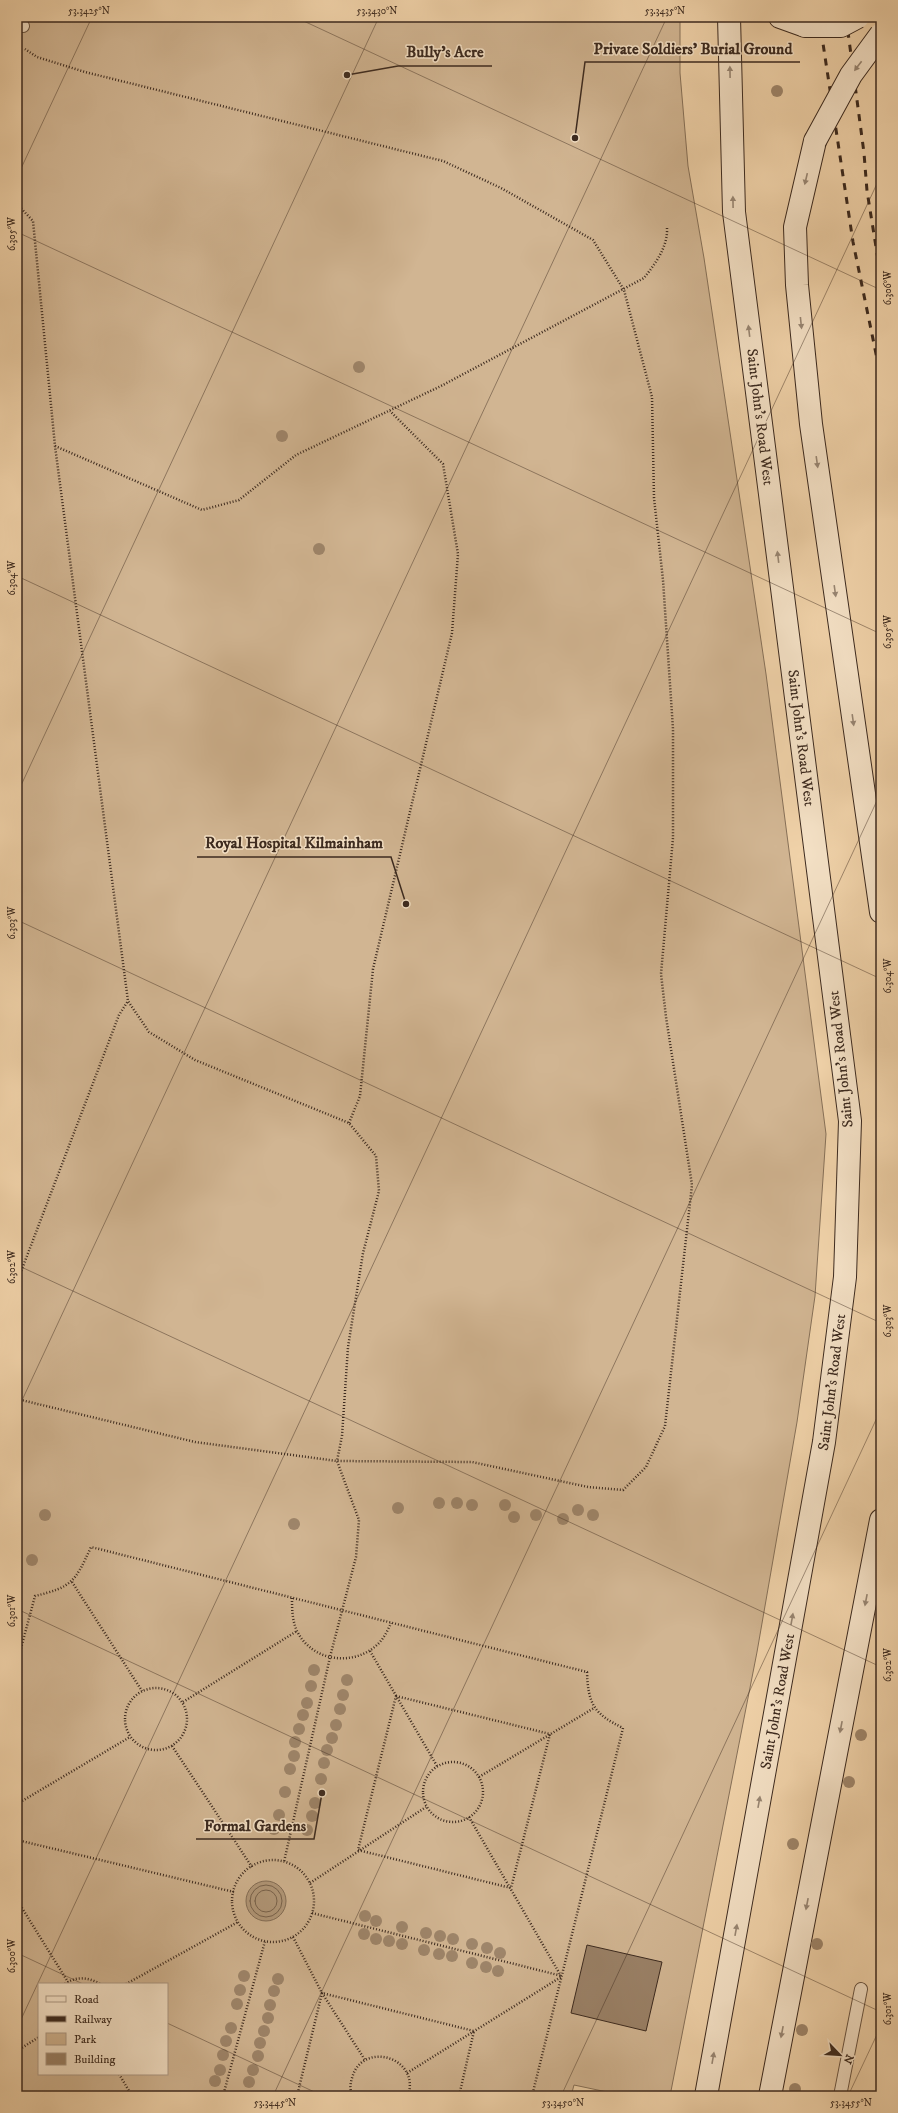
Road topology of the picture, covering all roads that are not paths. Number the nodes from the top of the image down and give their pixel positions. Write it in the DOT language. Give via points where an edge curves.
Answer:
graph roads {
  1 [pos="729,17"];
  2 [pos="780,17"];
  3 [pos="858,17"];
  4 [pos="881,34"];
  5 [pos="881,912"];
  6 [pos="881,1520"];
  7 [pos="861,1988"];
  8 [pos="706,2096"];
  9 [pos="770,2096"];
  10 [pos="840,2096"];
  8 -- 1 [label="main road, Saint John's Road West, one-way" via="824,1442 845,1277 850,1121 734,212"];
  2 -- 3 [label="main road, bridge" via="804,26 840,26"];
  4 -- 5 [label="main road, one-way, bridge" via="851,75 815,141 795,227 797,285 811,424"];
  6 -- 9 [label="main road, one-way"];
  7 -- 10 [label="lane"];
}
